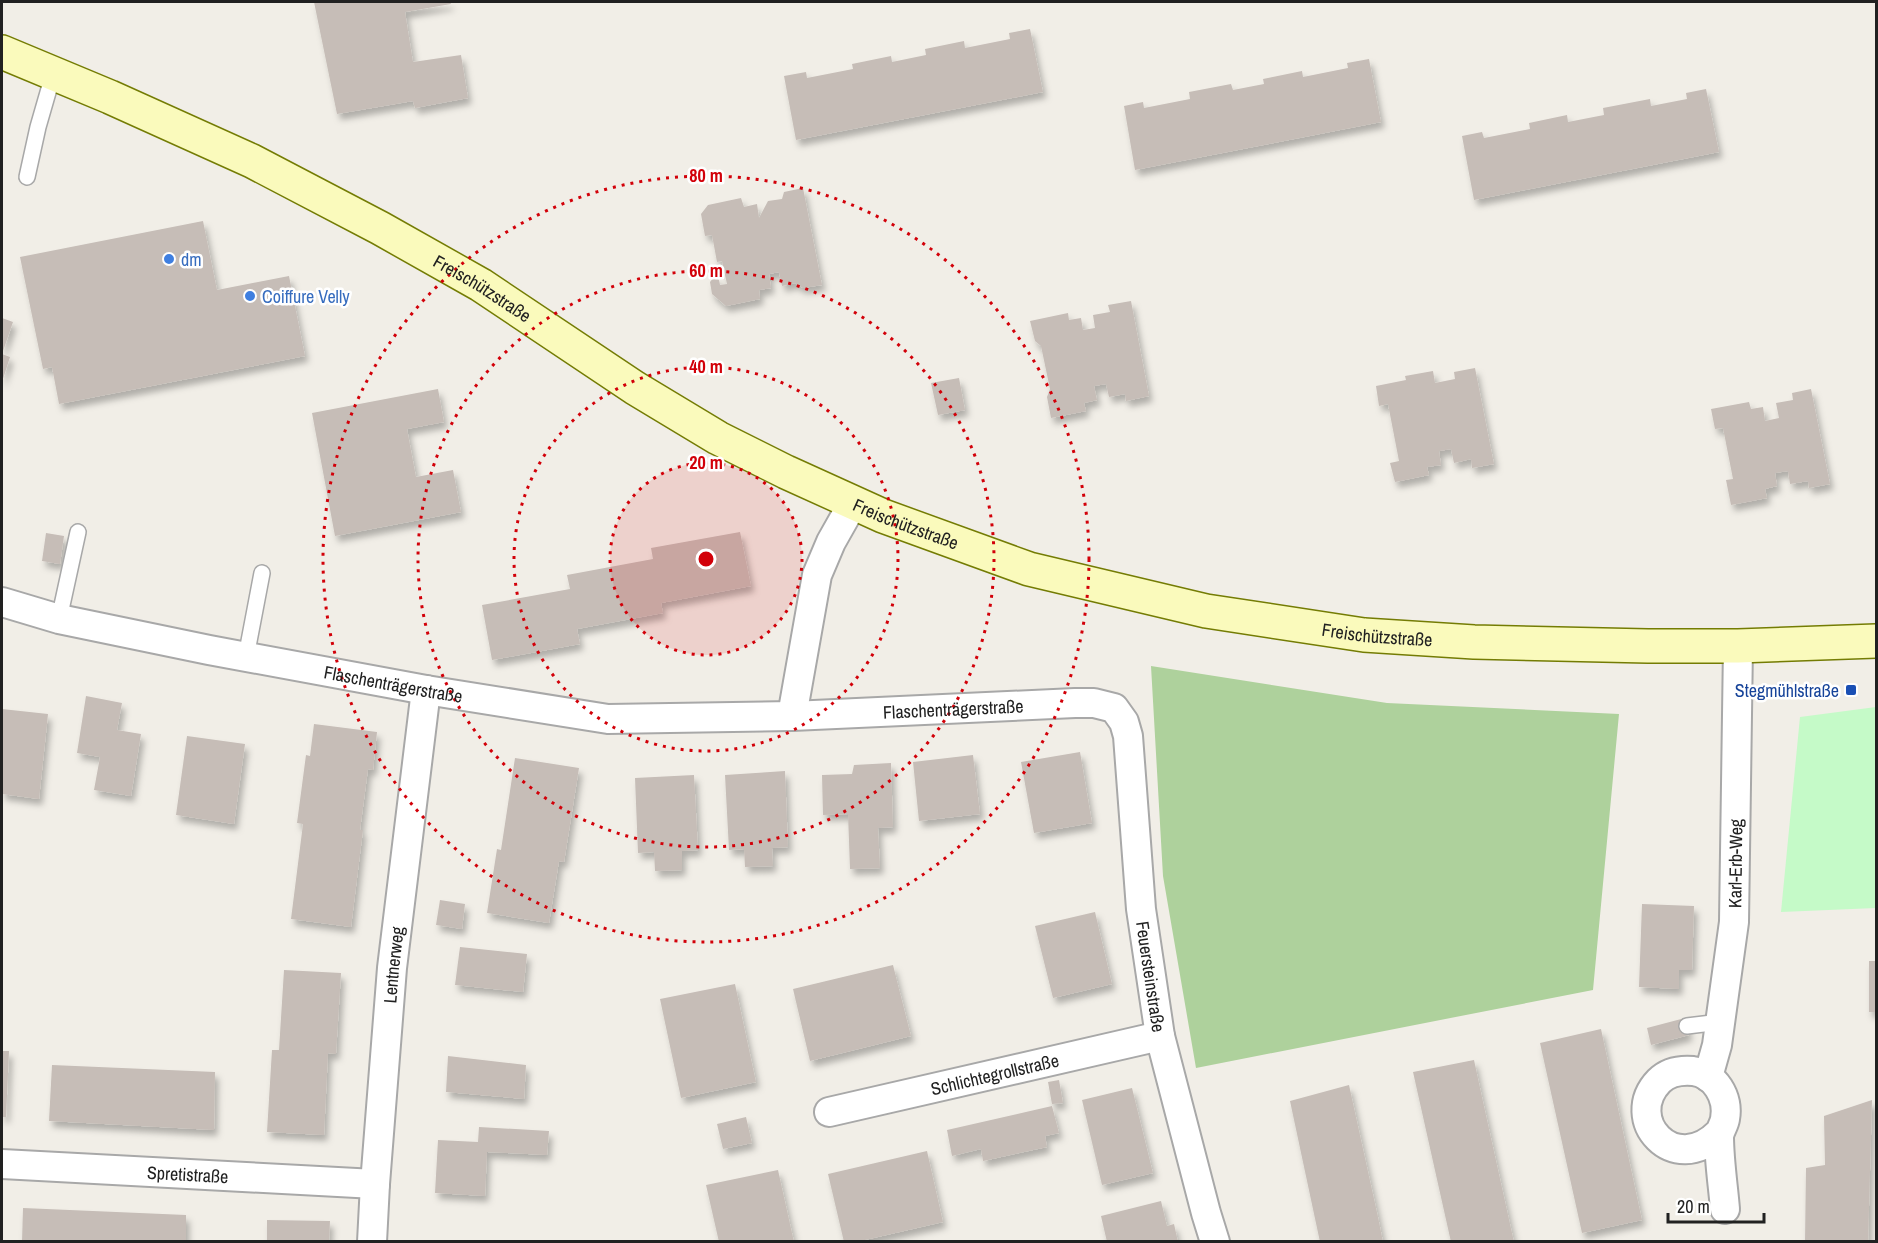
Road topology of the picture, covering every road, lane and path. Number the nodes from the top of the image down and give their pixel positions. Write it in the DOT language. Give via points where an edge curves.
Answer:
graph roads {
  1 [pos="2,52"];
  2 [pos="2,61"];
  3 [pos="44,71"];
  4 [pos="27,177"];
  5 [pos="853,503"];
  6 [pos="78,532"];
  7 [pos="262,573"];
  8 [pos="2,602"];
  9 [pos="59,619"];
  10 [pos="1876,641"];
  11 [pos="1738,646"];
  12 [pos="246,657"];
  13 [pos="426,690"];
  14 [pos="1114,708"];
  15 [pos="792,716"];
  16 [pos="1720,1022"];
  17 [pos="1687,1026"];
  18 [pos="1160,1036"];
  19 [pos="1708,1077"];
  20 [pos="829,1112"];
  21 [pos="1719,1133"];
  22 [pos="2,1164"];
  23 [pos="375,1184"];
  24 [pos="1725,1209"];
  25 [pos="372,1242"];
  26 [pos="1215,1242"];
  1 -- 3 [label="main road, Freischützstraße"];
  2 -- 3 [label="main road, Freischützstraße"];
  3 -- 4 [label="lane"];
  3 -- 5 [label="main road, Freischützstraße" via="252,161 380,228 481,285 635,388 718,438"];
  5 -- 11 [label="main road, Freischützstraße" via="1029,569 1247,618 1364,635 1473,642"];
  5 -- 15 [label="street" via="817,575"];
  6 -- 9 [label="lane"];
  7 -- 12 [label="lane"];
  8 -- 9 [label="street, Flaschenträgerstraße"];
  9 -- 12 [label="street, Flaschenträgerstraße"];
  10 -- 11 [label="main road, Freischützstraße"];
  11 -- 16 [label="street, Karl-Erb-Weg" via="1734,922"];
  12 -- 13 [label="street, Flaschenträgerstraße"];
  13 -- 15 [label="street, Flaschenträgerstraße" via="608,719"];
  13 -- 23 [label="street, Lentnerweg" via="392,968"];
  14 -- 15 [label="street, Flaschenträgerstraße" via="1075,703"];
  14 -- 18 [label="street, Feuersteinstraße" via="1128,736 1141,909"];
  16 -- 17 [label="lane"];
  16 -- 19 [label="street, Karl-Erb-Weg"];
  18 -- 20 [label="street, Schlichtegrollstraße"];
  18 -- 26 [label="street, Feuersteinstraße"];
  19 -- 21 [label="street" via="1717,1084 1726,1106"];
  19 -- 21 [label="street" via="1684,1070 1662,1079 1653,1088 1647,1114 1650,1128 1659,1139 1683,1150 1703,1146"];
  21 -- 24 [label="street"];
  22 -- 23 [label="street, Spretistraße"];
  23 -- 25 [label="street, Lentnerweg"];
}
